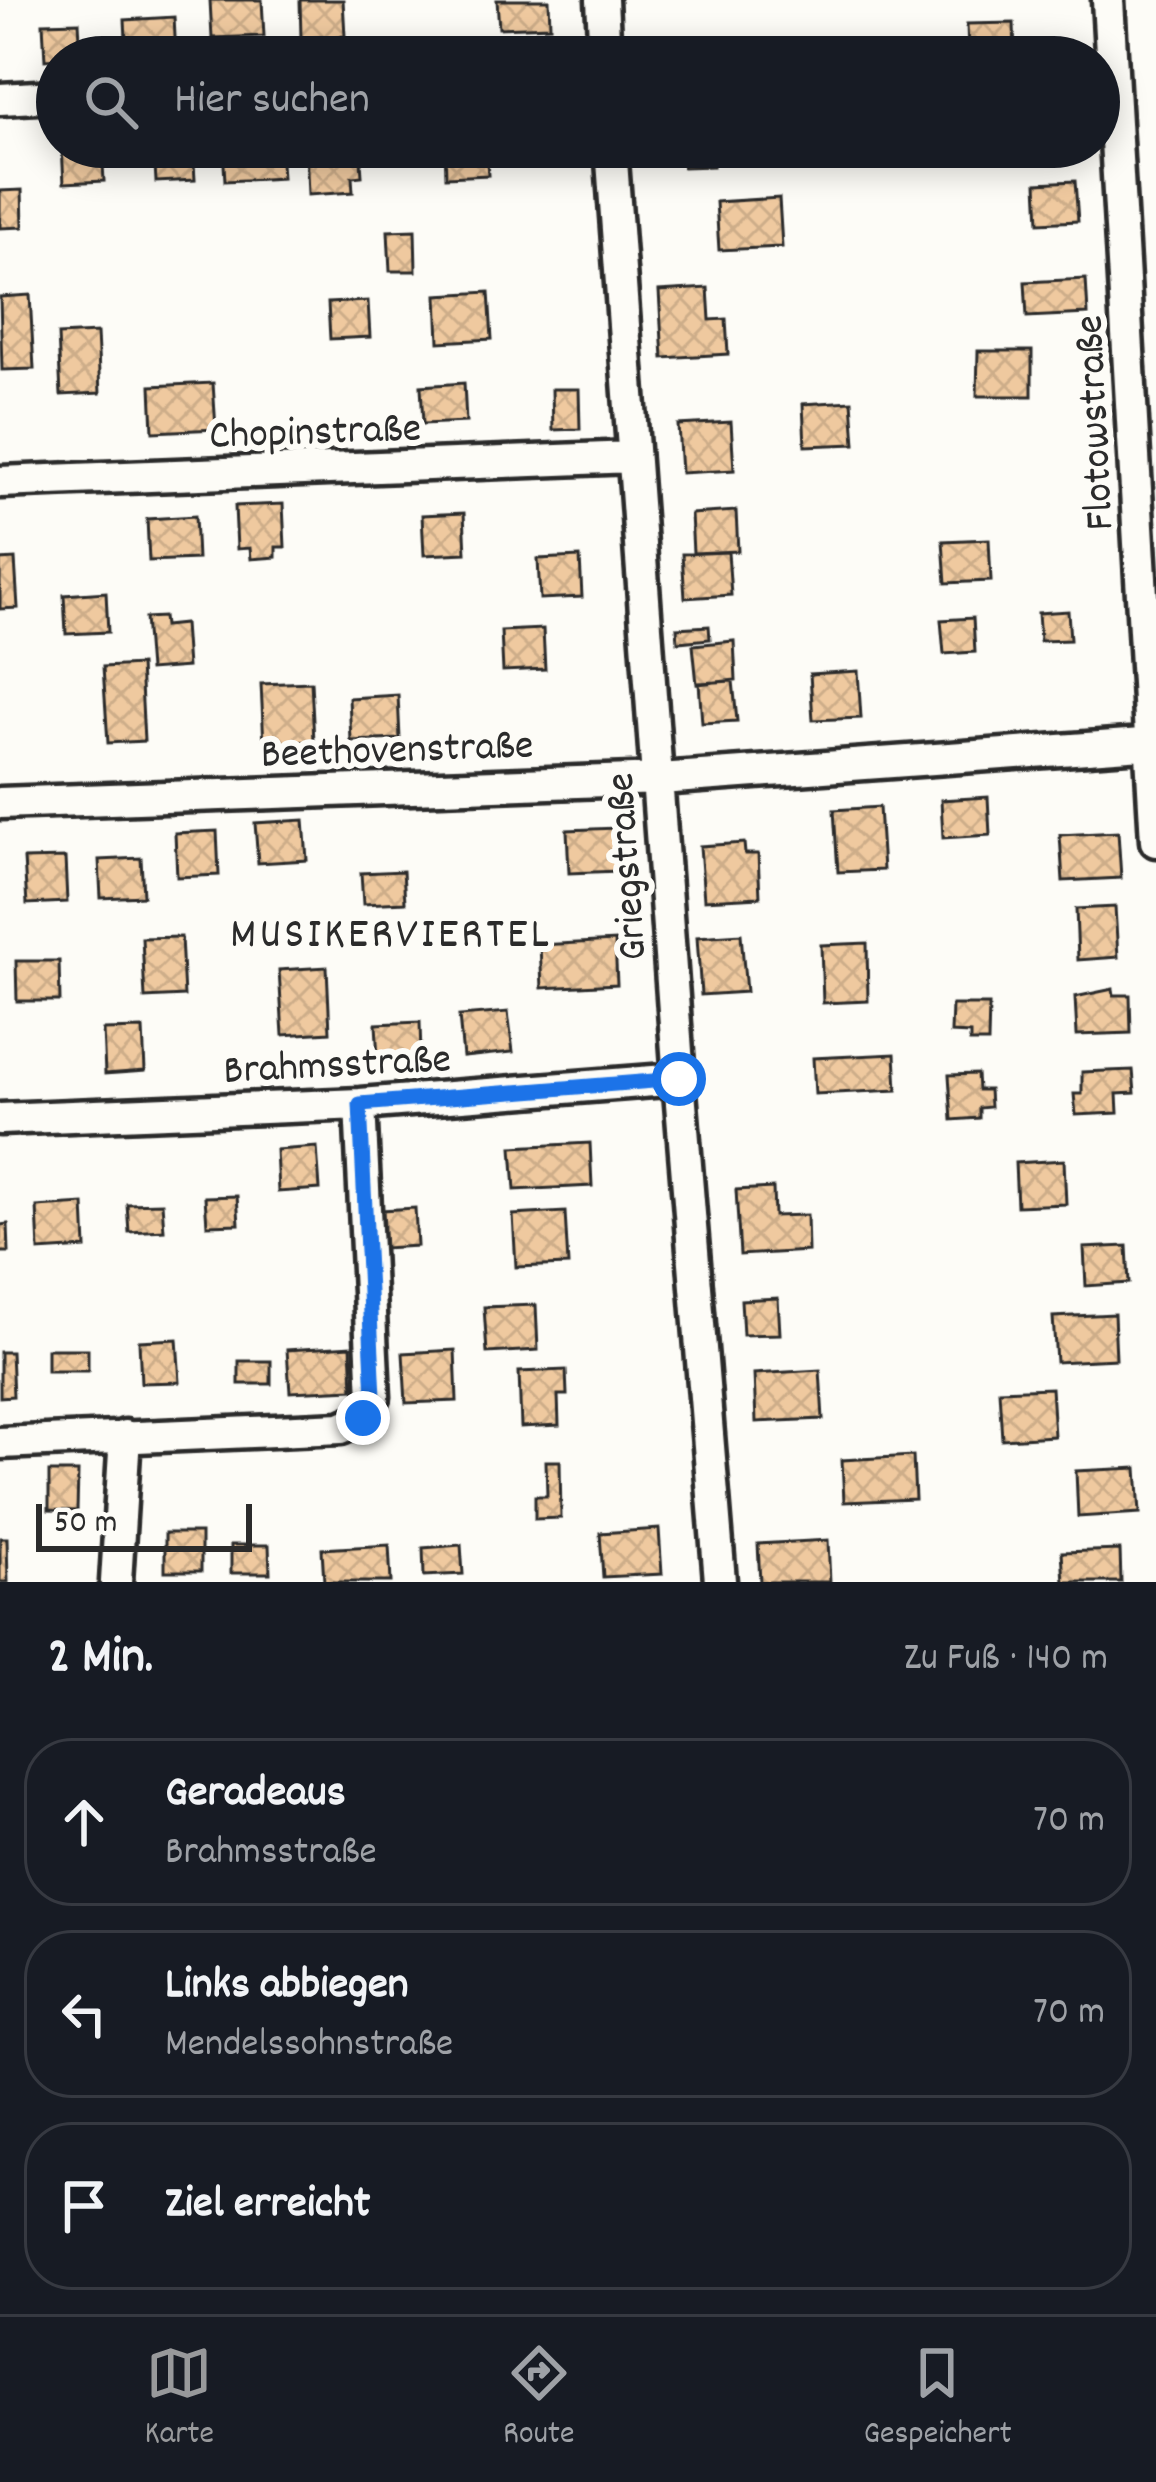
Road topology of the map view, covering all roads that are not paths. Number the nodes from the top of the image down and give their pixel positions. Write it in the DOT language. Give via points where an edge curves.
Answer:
graph roads {
  1 [pos="602,0"];
  2 [pos="1108,0"];
  3 [pos="604,36"];
  4 [pos="1110,36"];
  5 [pos="36,97"];
  6 [pos="0,99"];
  7 [pos="612,168"];
  8 [pos="1118,168"];
  9 [pos="632,457"];
  10 [pos="0,482"];
  11 [pos="1154,743"];
  12 [pos="660,779"];
  13 [pos="0,803"];
  14 [pos="1156,841"];
  15 [pos="679,1079"];
  16 [pos="360,1104"];
  17 [pos="0,1118"];
  18 [pos="125,1436"];
  19 [pos="0,1443"];
  20 [pos="720,1581"];
  21 [pos="116,1582"];
  1 -- 3 [label="street"];
  2 -- 4 [label="street, Flotowstraße"];
  5 -- 6 [label="street"];
  7 -- 9 [label="street, Griegstraße"];
  8 -- 11 [label="street, Flotowstraße"];
  9 -- 10 [label="street, Chopinstraße"];
  9 -- 12 [label="street, Griegstraße"];
  11 -- 12 [label="street, Beethovenstraße"];
  11 -- 14 [label="street, Flotowstraße"];
  12 -- 13 [label="street, Beethovenstraße"];
  12 -- 15 [label="street, Griegstraße"];
  15 -- 16 [label="street, Brahmsstraße"];
  15 -- 20 [label="street, Griegstraße"];
  16 -- 17 [label="street, Brahmsstraße"];
  16 -- 18 [label="street" via="374,1397 363,1418 341,1428"];
  18 -- 19 [label="street"];
  18 -- 21 [label="street"];
}
